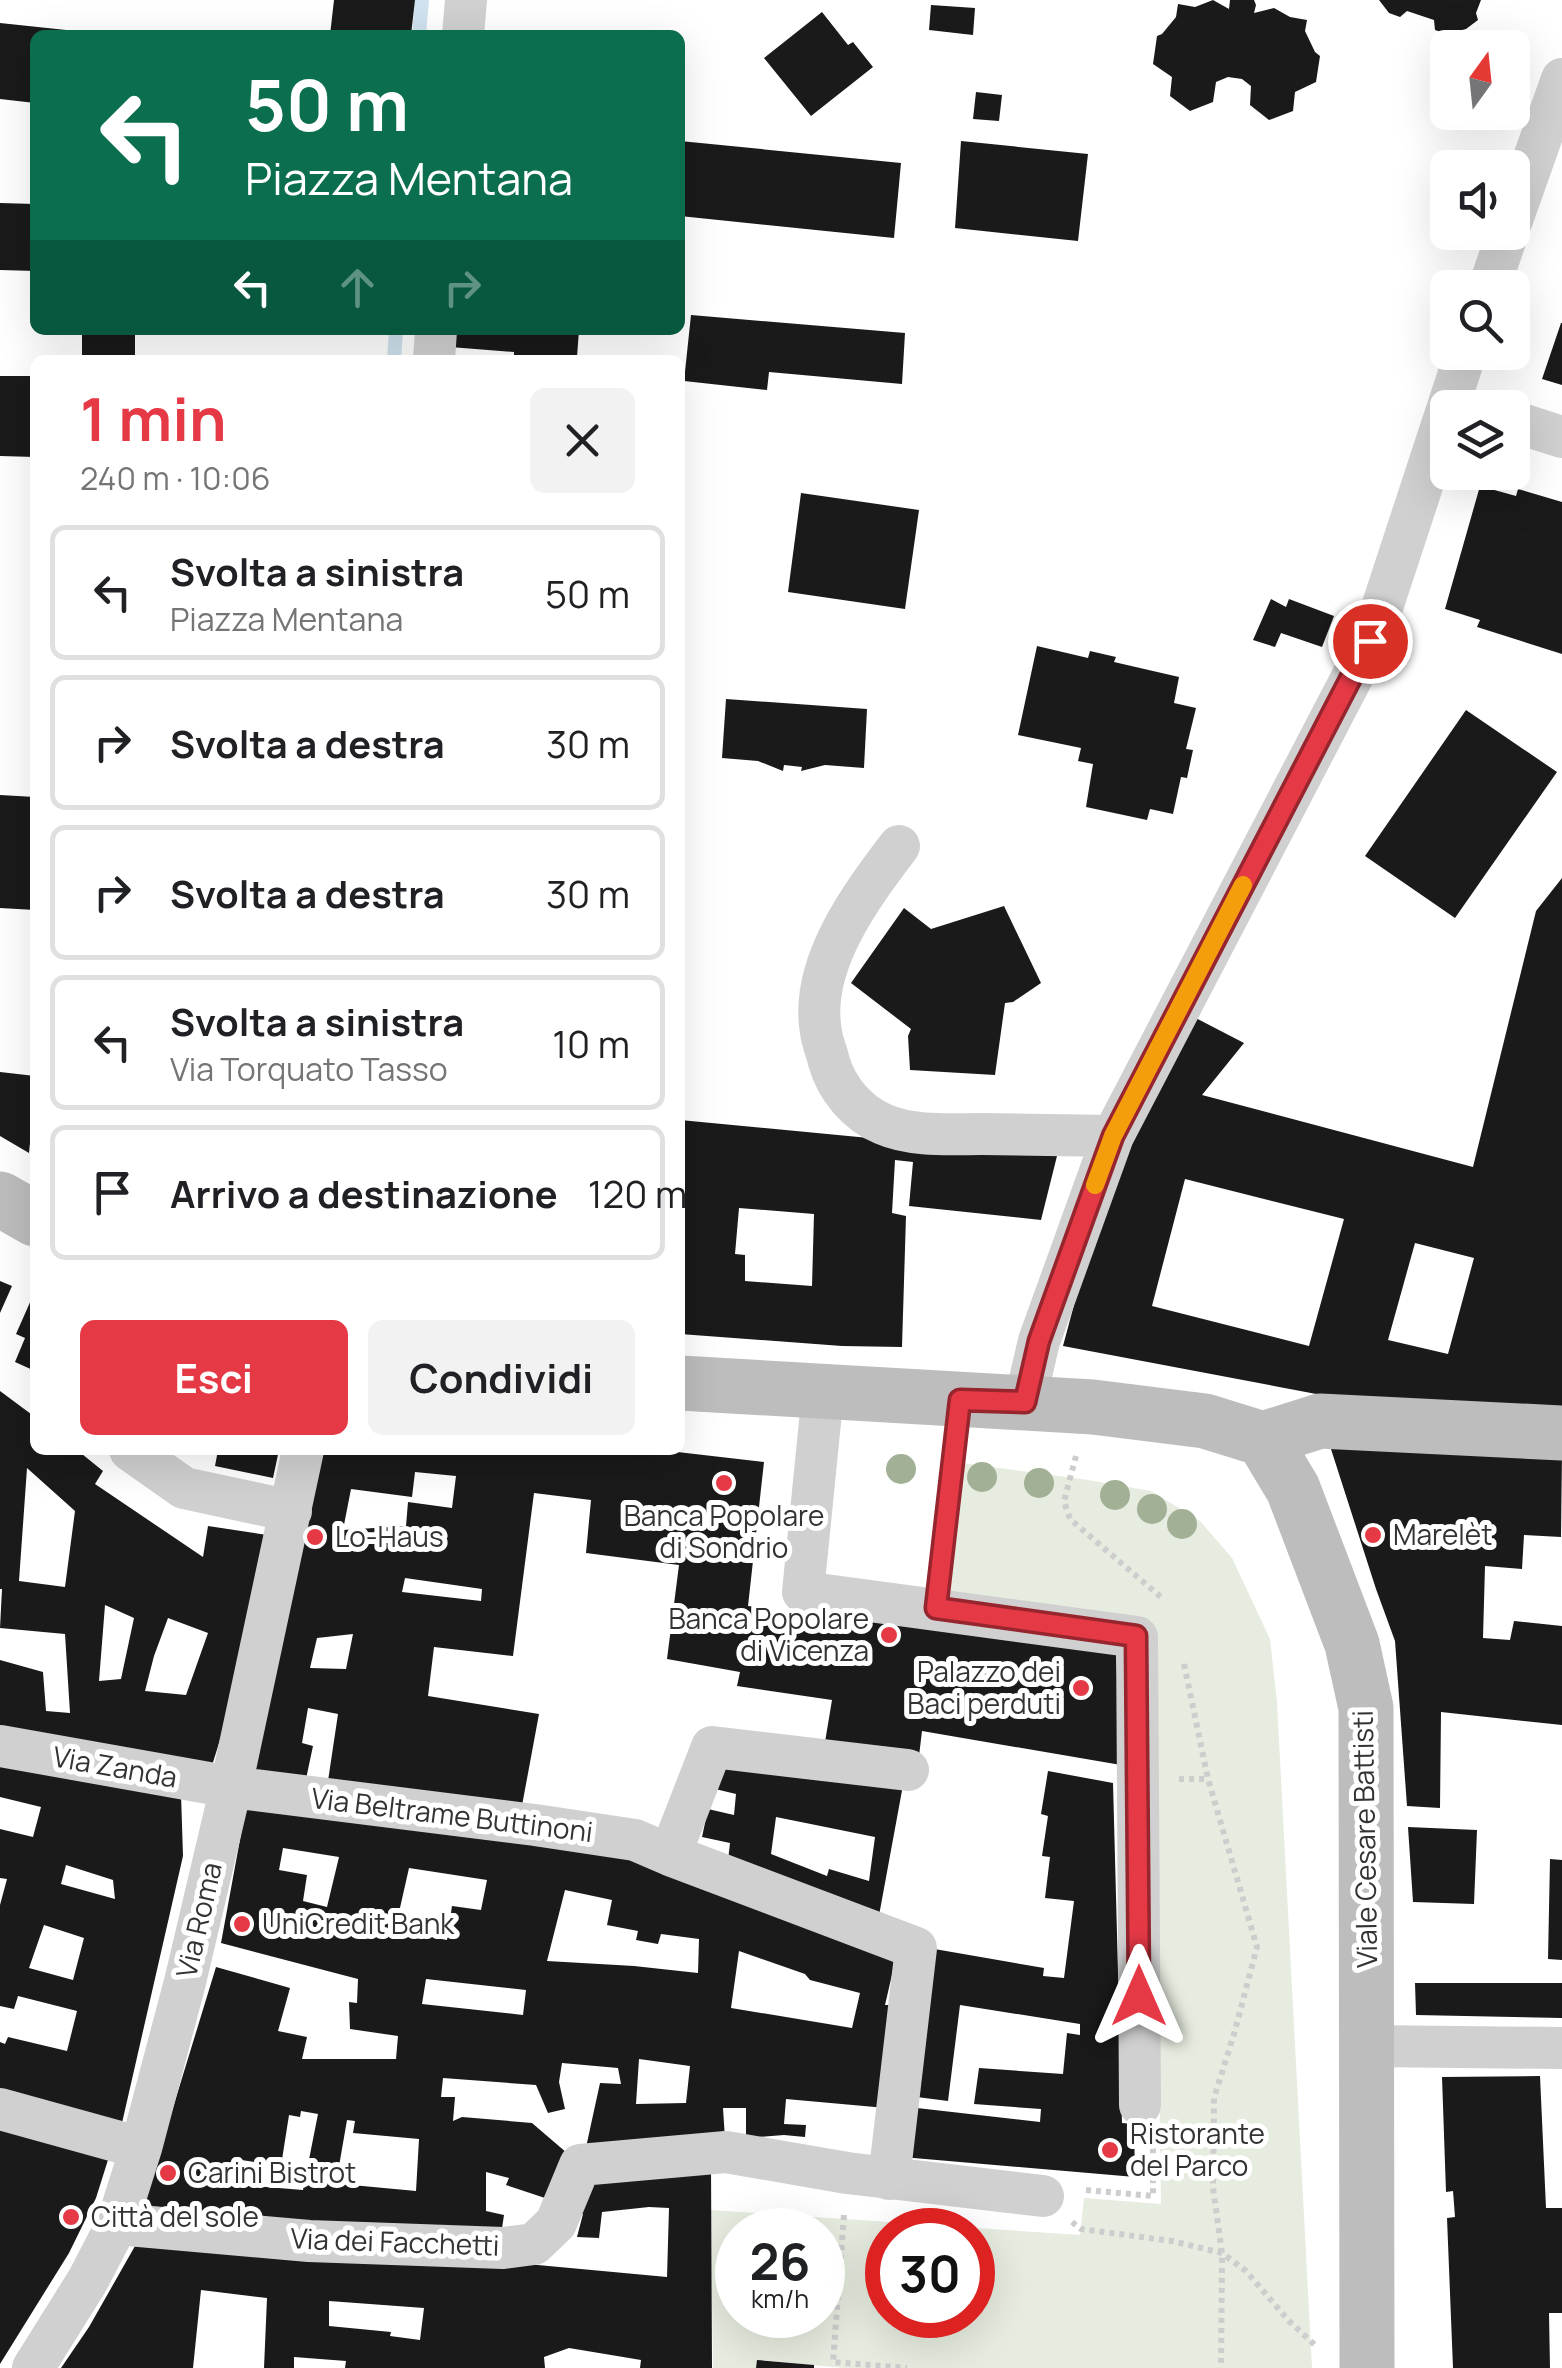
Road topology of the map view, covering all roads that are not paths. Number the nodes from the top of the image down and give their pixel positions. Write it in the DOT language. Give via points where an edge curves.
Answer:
graph roads {
  1 [pos="466,0"];
  2 [pos="463,30"];
  3 [pos="1562,80"];
  4 [pos="1530,170"];
  5 [pos="1530,427"];
  6 [pos="1562,437"];
  7 [pos="1430,485"];
  8 [pos="899,846"];
  9 [pos="1113,1136"];
  10 [pos="0,1199"];
  11 [pos="30,1216"];
  12 [pos="685,1383"];
  13 [pos="823,1392"];
  14 [pos="960,1400"];
  15 [pos="1025,1402"];
  16 [pos="1562,1433"];
  17 [pos="1264,1439"];
  18 [pos="137,1455"];
  19 [pos="303,1455"];
  20 [pos="291,1511"];
  21 [pos="936,1608"];
  22 [pos="0,1746"];
  23 [pos="908,1770"];
  24 [pos="231,1788"];
  25 [pos="670,1854"];
  26 [pos="1368,2046"];
  27 [pos="1562,2048"];
  28 [pos="1140,2105"];
  29 [pos="0,2109"];
  30 [pos="141,2148"];
  31 [pos="889,2179"];
  32 [pos="1043,2196"];
  33 [pos="117,2224"];
  34 [pos="1343,2359"];
  35 [pos="33,2368"];
  1 -- 2 [label="street"];
  3 -- 4 [label="street"];
  5 -- 6 [label="street"];
  7 -- 9 [label="street" via="1370,641"];
  8 -- 9 [label="street" via="836,942 821,988 820,1031 845,1094 884,1125 908,1130"];
  9 -- 15 [label="street" via="1039,1341"];
  10 -- 11 [label="street"];
  12 -- 13 [label="street"];
  13 -- 14 [label="street"];
  13 -- 21 [label="street" via="803,1592"];
  14 -- 15 [label="street"];
  14 -- 21 [label="lane"];
  15 -- 17 [label="street" via="1205,1421"];
  16 -- 17 [label="street" via="1320,1421"];
  17 -- 26 [label="street, Viale Cesare Battisti" via="1293,1489 1346,1626 1366,1708"];
  18 -- 20 [label="street" via="184,1488"];
  19 -- 20 [label="street, Via Roma"];
  20 -- 24 [label="street, Via Roma"];
  21 -- 28 [label="street" via="1136,1636"];
  22 -- 24 [label="street, Via Zanda"];
  23 -- 25 [label="street" via="712,1747"];
  24 -- 25 [label="street, Via Beltrame Buttinoni" via="516,1822 634,1840"];
  24 -- 30 [label="street, Via Roma"];
  25 -- 31 [label="street, Via Beltrame Buttinoni" via="916,1948"];
  26 -- 27 [label="street"];
  26 -- 34 [label="street, Viale Cesare Battisti"];
  29 -- 30 [label="street"];
  30 -- 33 [label="street, Via Roma"];
  31 -- 32 [label="street, Via dei Facchetti"];
  31 -- 33 [label="street, Via dei Facchetti" via="726,2152 580,2165 556,2223 534,2244 503,2248 309,2241"];
  33 -- 35 [label="street, Via Roma"];
}
